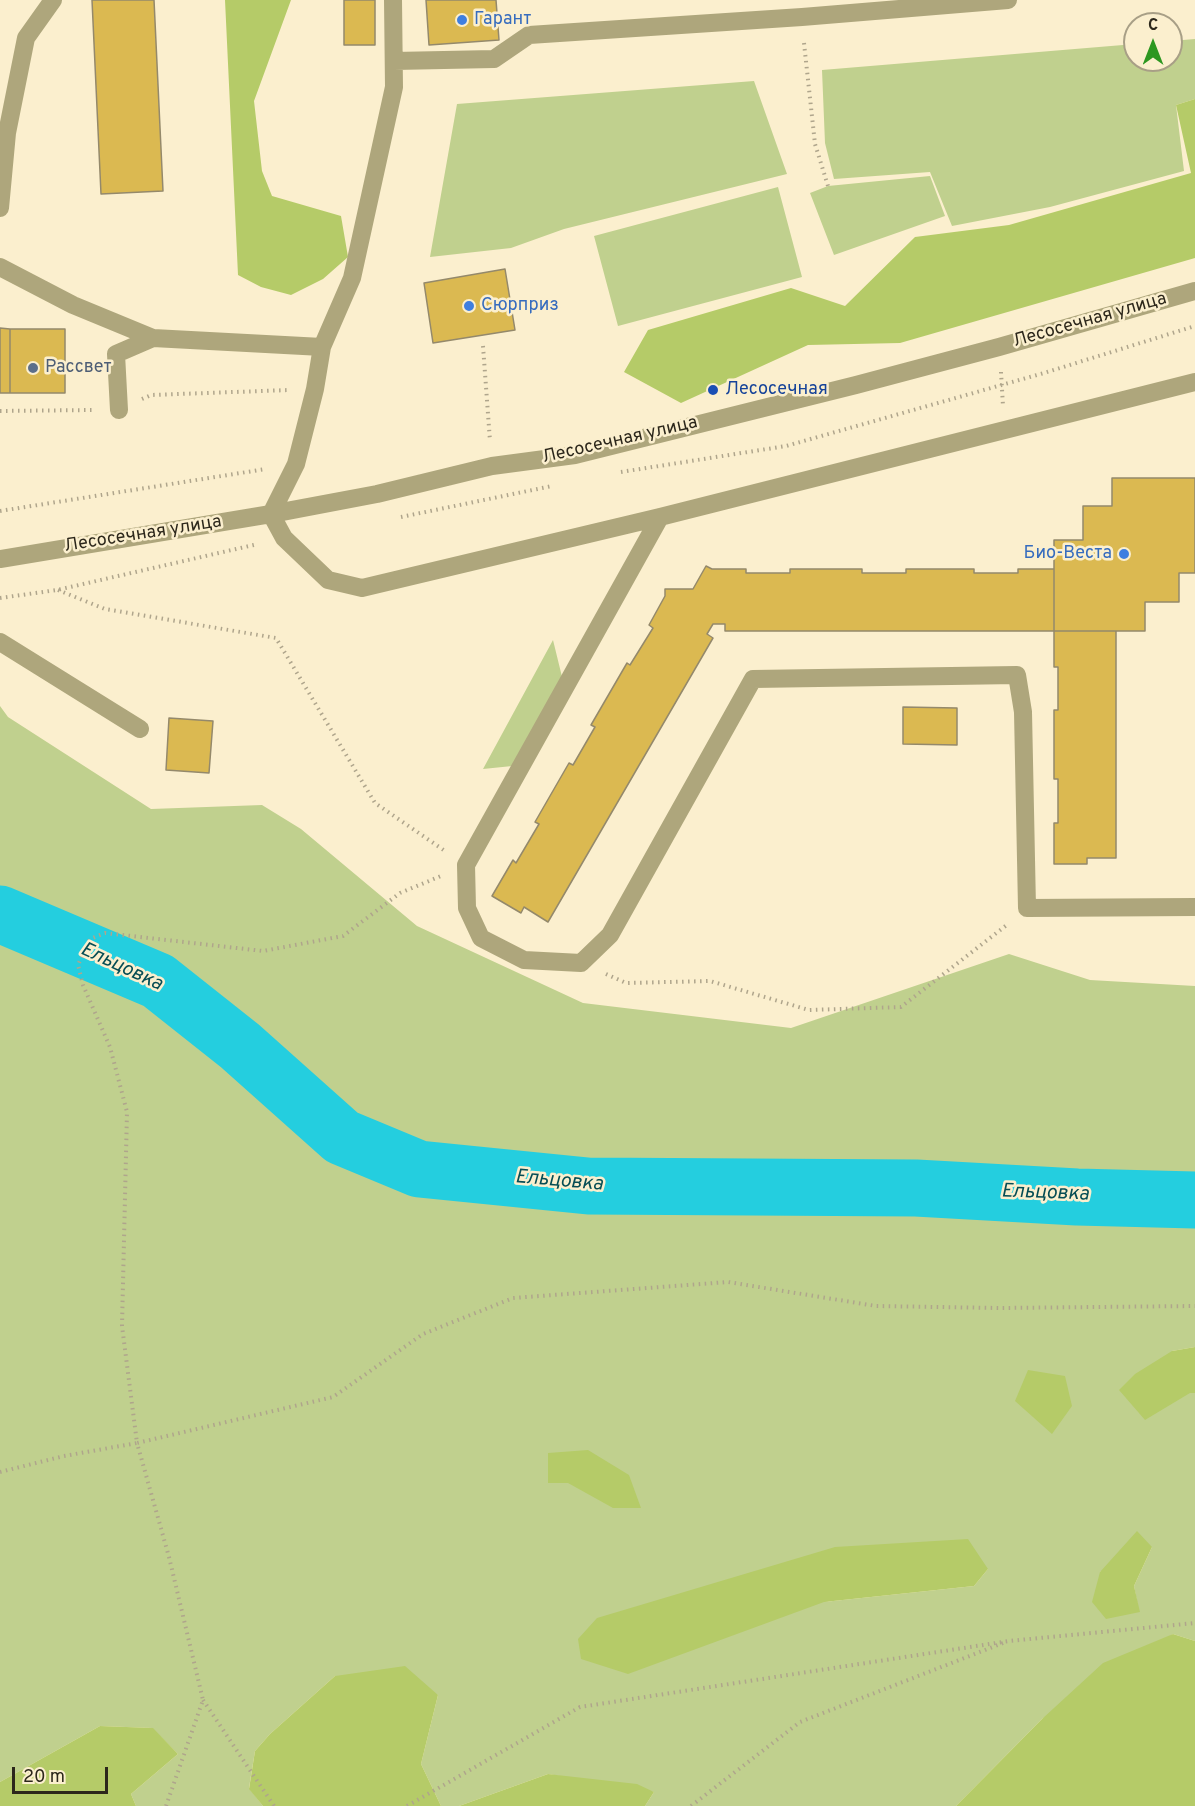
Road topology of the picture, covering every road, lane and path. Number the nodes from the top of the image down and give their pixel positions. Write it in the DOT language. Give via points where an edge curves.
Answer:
graph roads {
  1 [pos="53,0"];
  2 [pos="393,0"];
  3 [pos="1008,0"];
  4 [pos="802,17"];
  5 [pos="394,61"];
  6 [pos="828,186"];
  7 [pos="0,208"];
  8 [pos="0,267"];
  9 [pos="1195,291"];
  10 [pos="153,338"];
  11 [pos="483,346"];
  12 [pos="322,347"];
  13 [pos="999,347"];
  14 [pos="1195,382"];
  15 [pos="315,389"];
  16 [pos="119,410"];
  17 [pos="0,411"];
  18 [pos="1004,431"];
  19 [pos="296,464"];
  20 [pos="492,466"];
  21 [pos="497,499"];
  22 [pos="0,511"];
  23 [pos="271,514"];
  24 [pos="660,517"];
  25 [pos="0,559"];
  26 [pos="57,590"];
  27 [pos="0,642"];
  28 [pos="140,729"];
  29 [pos="466,865"];
  30 [pos="1195,907"];
  31 [pos="1028,909"];
  32 [pos="580,963"];
  33 [pos="1195,1306"];
  34 [pos="137,1443"];
  35 [pos="0,1472"];
  36 [pos="1195,1623"];
  37 [pos="1009,1641"];
  38 [pos="203,1700"];
  39 [pos="166,1806"];
  40 [pos="274,1806"];
  41 [pos="407,1806"];
  42 [pos="691,1806"];
  1 -- 7 [label="street" via="26,38 7,133"];
  2 -- 5 [label="street"];
  3 -- 4 [label="street"];
  4 -- 5 [label="street" via="529,35 494,59"];
  4 -- 6 [label="path" via="815,144"];
  5 -- 12 [label="street" via="394,87 352,278"];
  8 -- 10 [label="street" via="74,305"];
  9 -- 13 [label="street, Лесосечная улица"];
  10 -- 12 [label="street"];
  10 -- 16 [label="street" via="116,354"];
  11 -- 20 [label="path"];
  12 -- 15 [label="street"];
  13 -- 18 [label="path"];
  13 -- 20 [label="street, Лесосечная улица" via="575,455"];
  14 -- 18 [label="street"];
  15 -- 16 [label="path" via="151,395"];
  15 -- 19 [label="street"];
  16 -- 17 [label="path"];
  18 -- 24 [label="street"];
  19 -- 22 [label="path"];
  19 -- 23 [label="street"];
  20 -- 21 [label="path"];
  20 -- 23 [label="street, Лесосечная улица"];
  23 -- 24 [label="street" via="284,538 328,580 362,588"];
  23 -- 25 [label="street, Лесосечная улица"];
  24 -- 29 [label="street"];
  26 -- 29 [label="path" via="105,609 276,638 375,803"];
  27 -- 28 [label="street"];
  29 -- 32 [label="street" via="467,908 481,938 525,960"];
  29 -- 34 [label="path" via="400,893 343,936 263,951 105,933 90,939 78,965 110,1047 127,1113 122,1326"];
  30 -- 31 [label="street"];
  31 -- 32 [label="path" via="901,1007 809,1011 710,981 626,983"];
  31 -- 32 [label="street" via="1023,712 1017,675 753,679 610,935"];
  33 -- 34 [label="path" via="876,1306 728,1282 513,1298 423,1334 333,1397"];
  34 -- 35 [label="path"];
  34 -- 38 [label="path"];
  36 -- 37 [label="path"];
  37 -- 41 [label="path" via="580,1707"];
  37 -- 42 [label="path" via="800,1722"];
  38 -- 39 [label="path"];
  38 -- 40 [label="path"];
}
